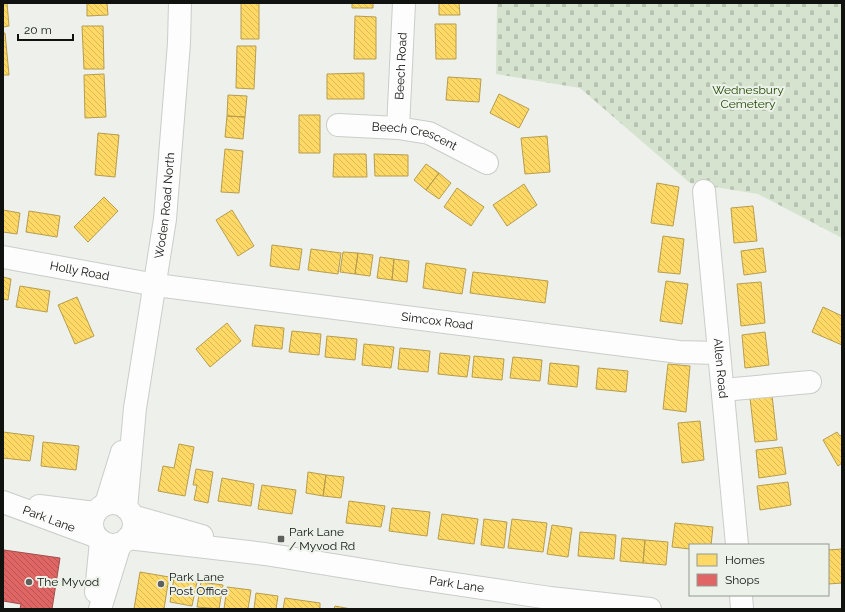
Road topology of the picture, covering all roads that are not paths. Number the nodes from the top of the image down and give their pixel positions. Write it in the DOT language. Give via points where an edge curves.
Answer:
graph roads {
  1 [pos="180,3"];
  2 [pos="404,3"];
  3 [pos="338,125"];
  4 [pos="398,128"];
  5 [pos="487,163"];
  6 [pos="704,191"];
  7 [pos="3,257"];
  8 [pos="156,285"];
  9 [pos="719,354"];
  10 [pos="810,382"];
  11 [pos="723,390"];
  12 [pos="3,501"];
  13 [pos="115,510"];
  14 [pos="111,540"];
  15 [pos="737,544"];
  16 [pos="265,554"];
  17 [pos="741,596"];
  18 [pos="94,609"];
  19 [pos="100,609"];
  20 [pos="650,609"];
  21 [pos="742,609"];
  1 -- 8 [label="street, Woden Road North" via="165,219"];
  2 -- 4 [label="street, Beech Road"];
  3 -- 4 [label="street, Beech Crescent"];
  4 -- 5 [label="street, Beech Crescent" via="429,133"];
  6 -- 9 [label="street, Allen Road"];
  7 -- 8 [label="street, Holly Road"];
  8 -- 9 [label="street, Simcox Road" via="679,352"];
  8 -- 13 [label="street, Woden Road North"];
  9 -- 11 [label="street, Allen Road"];
  10 -- 11 [label="street"];
  11 -- 15 [label="street, Allen Road"];
  12 -- 13 [label="street, Park Lane"];
  12 -- 14 [label="street, Park Lane"];
  13 -- 14 [label="street" via="134,523 133,527"];
  13 -- 14 [label="street" via="92,521 93,529"];
  13 -- 16 [label="street, Park Lane"];
  14 -- 16 [label="street, Park Lane"];
  14 -- 18 [label="street"];
  14 -- 19 [label="street"];
  16 -- 20 [label="street, Park Lane" via="550,598"];
  17 -- 21 [label="street"];
}
